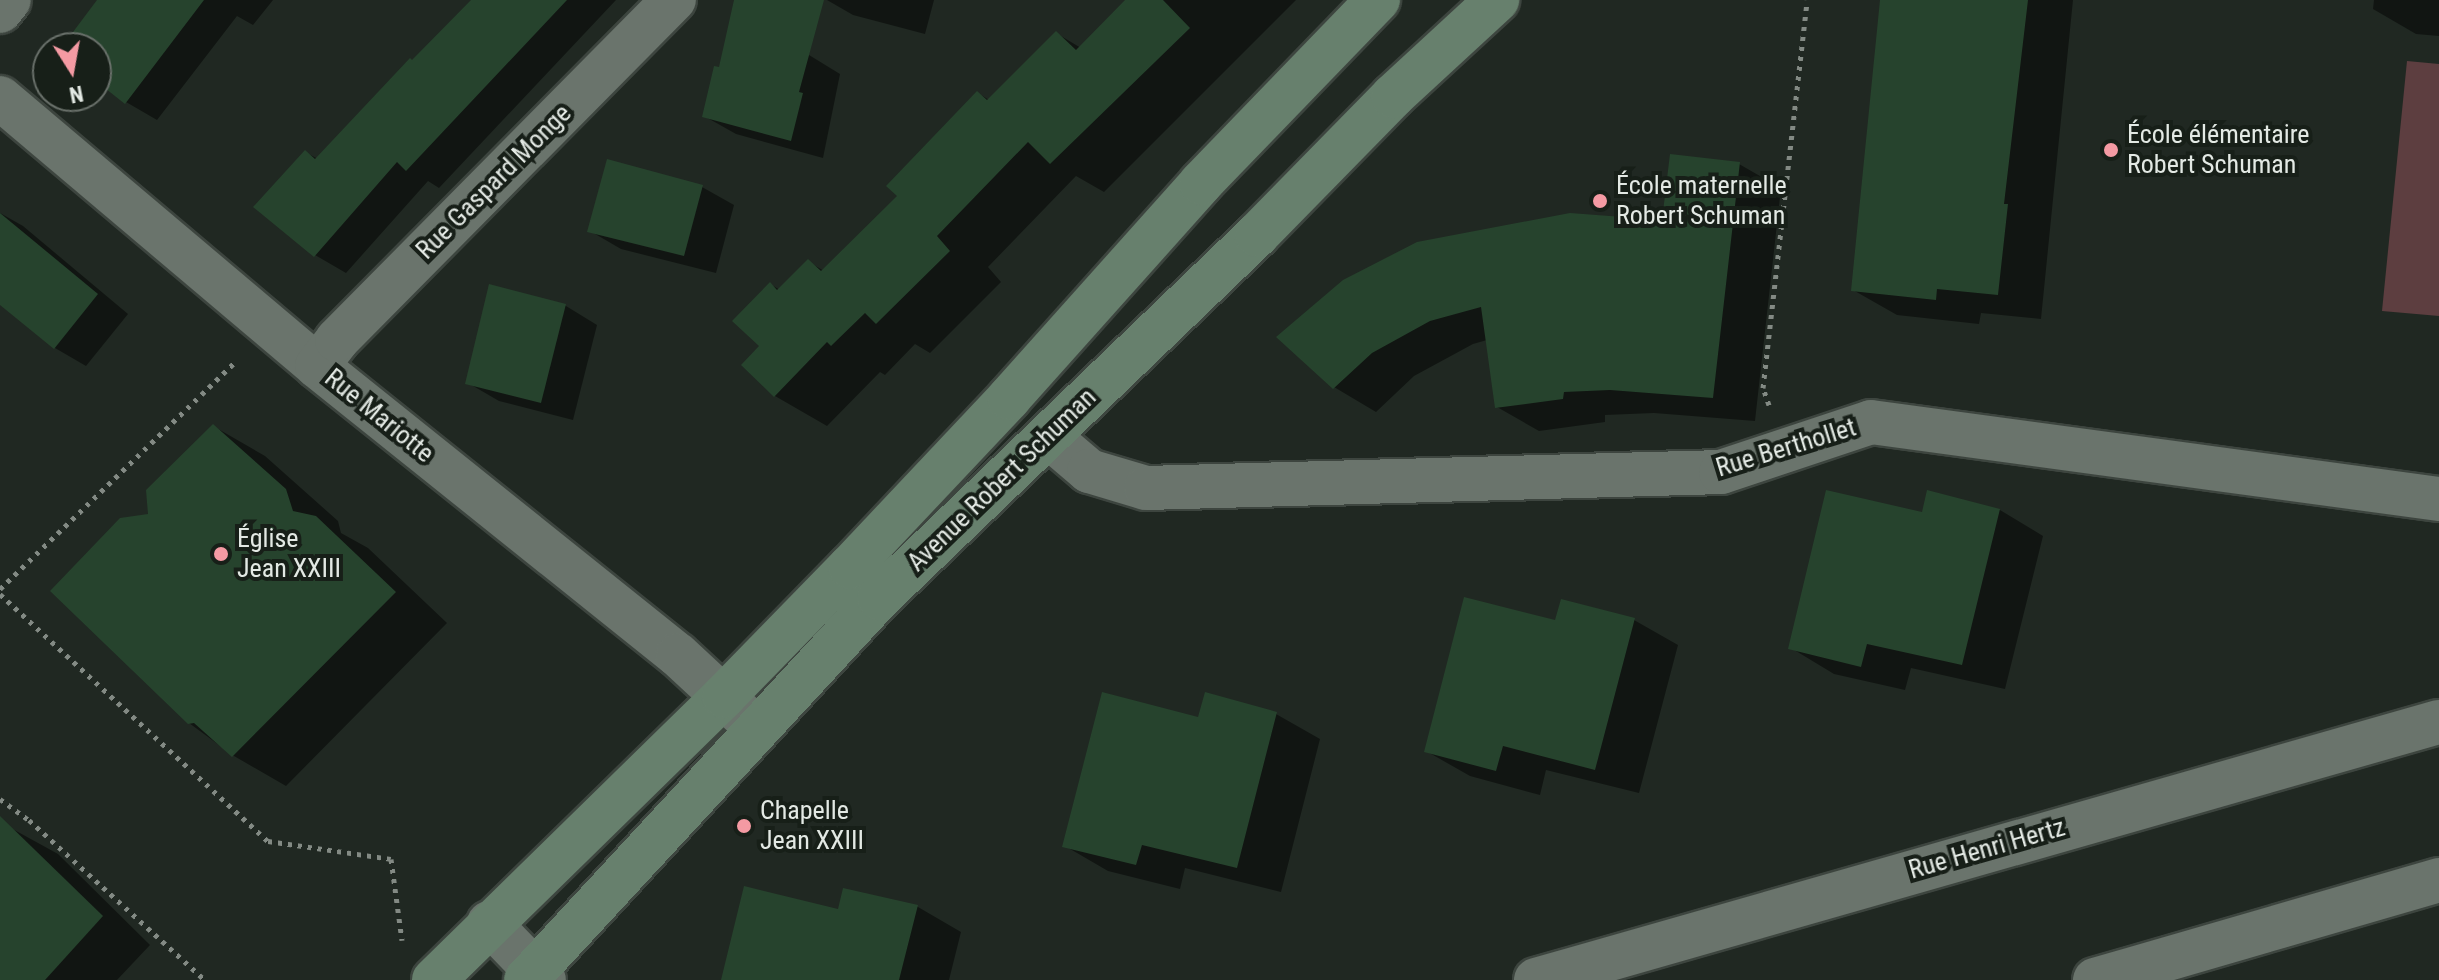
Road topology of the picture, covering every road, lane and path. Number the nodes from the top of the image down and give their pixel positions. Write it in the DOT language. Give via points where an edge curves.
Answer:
graph roads {
  1 [pos="9,0"];
  2 [pos="674,0"];
  3 [pos="1378,0"];
  4 [pos="1497,0"];
  5 [pos="1807,0"];
  6 [pos="0,11"];
  7 [pos="0,98"];
  8 [pos="271,328"];
  9 [pos="317,366"];
  10 [pos="1048,436"];
  11 [pos="1786,451"];
  12 [pos="2439,499"];
  13 [pos="0,592"];
  14 [pos="724,696"];
  15 [pos="2439,722"];
  16 [pos="759,731"];
  17 [pos="0,799"];
  18 [pos="2439,880"];
  19 [pos="489,923"];
  20 [pos="403,950"];
  21 [pos="535,977"];
  22 [pos="205,980"];
  23 [pos="434,980"];
  24 [pos="1536,980"];
  25 [pos="2095,980"];
  1 -- 6 [label="street"];
  2 -- 9 [label="street, Rue Gaspard Monge"];
  3 -- 14 [label="main road, Avenue Robert Schuman"];
  4 -- 10 [label="main road, Avenue Robert Schuman"];
  5 -- 11 [label="path" via="1763,388"];
  7 -- 8 [label="street, Rue Mariotte"];
  8 -- 9 [label="street, Rue Mariotte"];
  8 -- 13 [label="path"];
  9 -- 14 [label="street, Rue Mariotte"];
  10 -- 11 [label="street, Rue Berthollet" via="1089,471 1146,488 1721,472"];
  10 -- 16 [label="main road, Avenue Robert Schuman" via="879,598"];
  11 -- 12 [label="street, Rue Berthollet" via="1871,422"];
  13 -- 20 [label="path" via="268,841 391,859"];
  14 -- 16 [label="street, Rue Mariotte"];
  14 -- 19 [label="main road, Avenue Robert Schuman"];
  15 -- 24 [label="street, Rue Henri Hertz"];
  16 -- 21 [label="main road, Avenue Robert Schuman"];
  17 -- 22 [label="path"];
  18 -- 25 [label="street"];
  19 -- 21 [label="street"];
  19 -- 23 [label="main road, Avenue Robert Schuman"];
}
